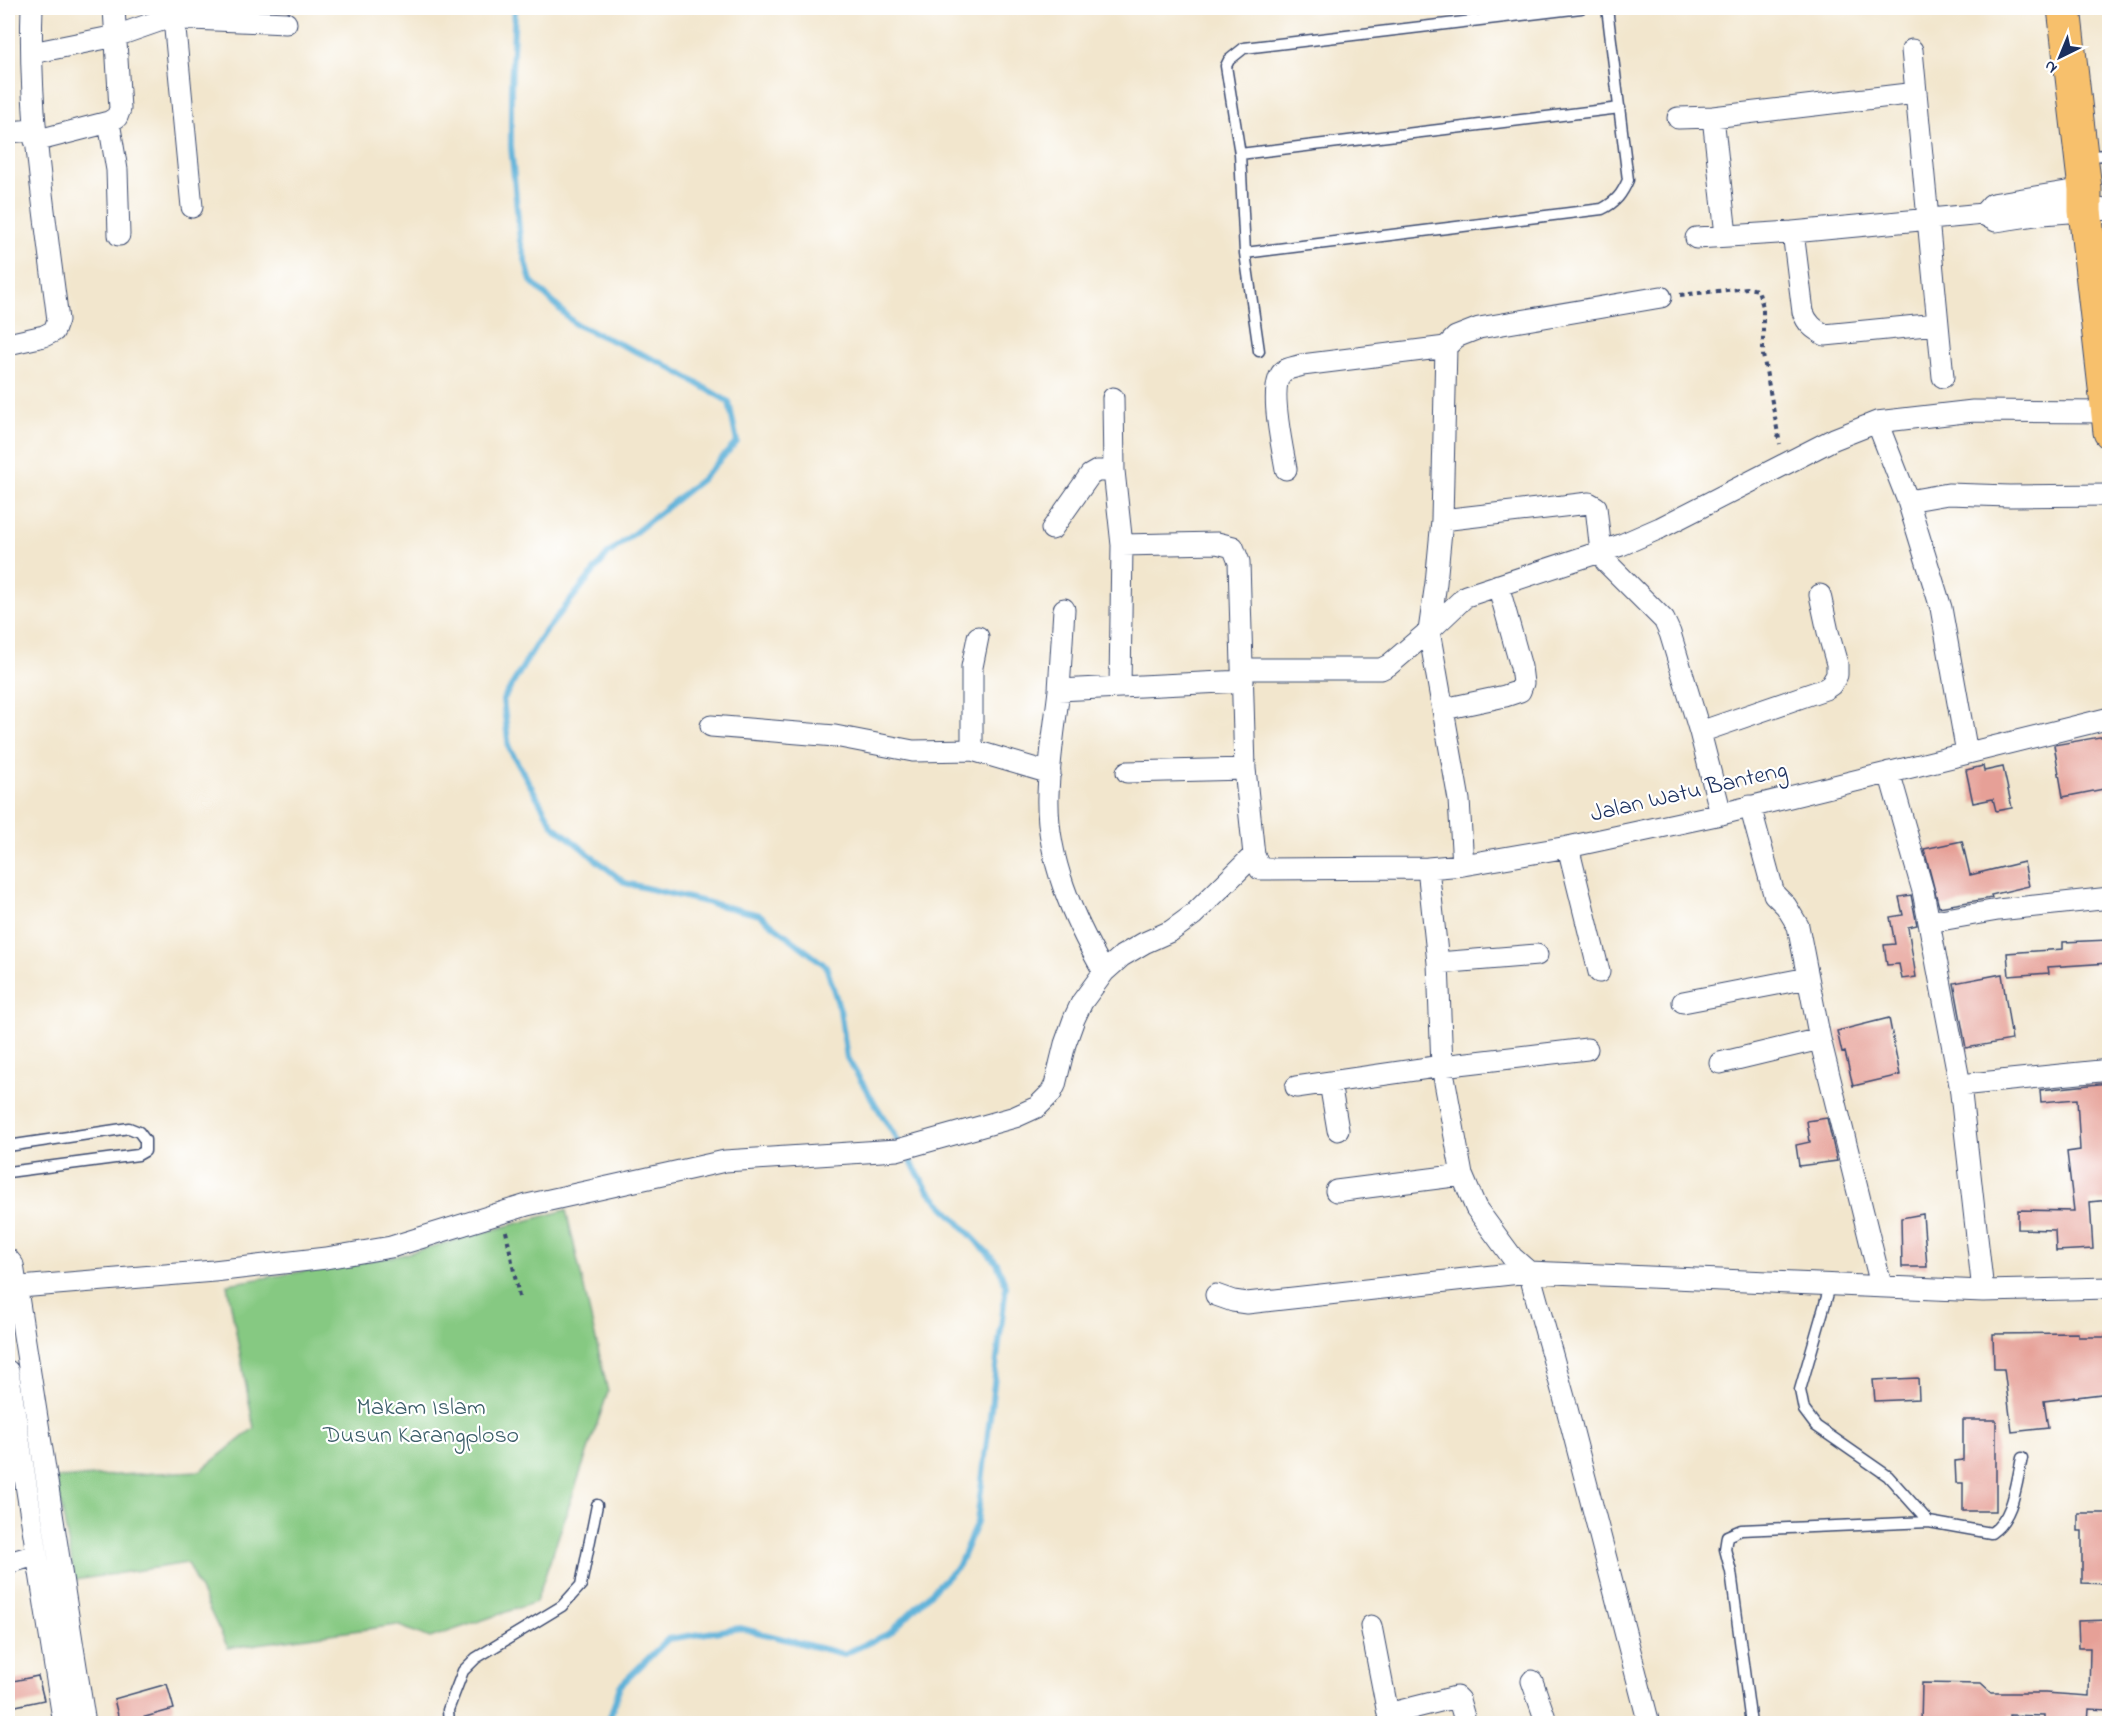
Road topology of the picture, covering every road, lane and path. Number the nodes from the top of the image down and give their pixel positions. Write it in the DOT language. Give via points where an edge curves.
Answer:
graph roads {
  1 [pos="32,8"];
  2 [pos="114,8"];
  3 [pos="1581,8"];
  4 [pos="1607,8"];
  5 [pos="2064,8"];
  6 [pos="174,20"];
  7 [pos="286,24"];
  8 [pos="116,36"];
  9 [pos="1912,50"];
  10 [pos="32,53"];
  11 [pos="1916,93"];
  12 [pos="1620,108"];
  13 [pos="1713,117"];
  14 [pos="1678,118"];
  15 [pos="109,122"];
  16 [pos="8,132"];
  17 [pos="35,135"];
  18 [pos="1240,154"];
  19 [pos="2095,156"];
  20 [pos="2093,203"];
  21 [pos="192,207"];
  22 [pos="1928,220"];
  23 [pos="1793,232"];
  24 [pos="119,235"];
  25 [pos="1726,235"];
  26 [pos="1696,238"];
  27 [pos="1245,253"];
  28 [pos="1661,297"];
  29 [pos="1937,324"];
  30 [pos="8,344"];
  31 [pos="1446,346"];
  32 [pos="1259,351"];
  33 [pos="1943,377"];
  34 [pos="1113,398"];
  35 [pos="2109,420"];
  36 [pos="1880,431"];
  37 [pos="1784,466"];
  38 [pos="1286,469"];
  39 [pos="1114,471"];
  40 [pos="2109,495"];
  41 [pos="1908,501"];
  42 [pos="1442,520"];
  43 [pos="1052,529"];
  44 [pos="1122,545"];
  45 [pos="1603,556"];
  46 [pos="1500,589"];
  47 [pos="1820,595"];
  48 [pos="1064,609"];
  49 [pos="978,636"];
  50 [pos="1431,638"];
  51 [pos="1242,675"];
  52 [pos="1120,687"];
  53 [pos="1059,690"];
  54 [pos="1444,709"];
  55 [pos="2109,718"];
  56 [pos="711,726"];
  57 [pos="1700,732"];
  58 [pos="972,750"];
  59 [pos="1967,753"];
  60 [pos="1245,769"];
  61 [pos="1127,772"];
  62 [pos="1889,772"];
  63 [pos="1050,773"];
  64 [pos="1750,806"];
  65 [pos="1721,814"];
  66 [pos="1568,848"];
  67 [pos="1262,864"];
  68 [pos="1463,865"];
  69 [pos="1428,868"];
  70 [pos="2109,898"];
  71 [pos="1929,922"];
  72 [pos="1538,955"];
  73 [pos="1438,963"];
  74 [pos="1104,972"];
  75 [pos="1599,972"];
  76 [pos="1809,978"];
  77 [pos="1683,1002"];
  78 [pos="1820,1039"];
  79 [pos="1587,1049"];
  80 [pos="1720,1063"];
  81 [pos="1442,1065"];
  82 [pos="2109,1070"];
  83 [pos="1330,1083"];
  84 [pos="1960,1085"];
  85 [pos="1296,1087"];
  86 [pos="1338,1130"];
  87 [pos="8,1146"];
  88 [pos="8,1172"];
  89 [pos="1462,1175"];
  90 [pos="1336,1191"];
  91 [pos="502,1213"];
  92 [pos="8,1259"];
  93 [pos="1529,1272"];
  94 [pos="1831,1283"];
  95 [pos="1881,1285"];
  96 [pos="11,1288"];
  97 [pos="2109,1288"];
  98 [pos="1983,1291"];
  99 [pos="1216,1295"];
  100 [pos="519,1297"];
  101 [pos="8,1371"];
  102 [pos="2022,1458"];
  103 [pos="597,1505"];
  104 [pos="1929,1522"];
  105 [pos="36,1555"];
  106 [pos="8,1563"];
  107 [pos="1371,1626"];
  108 [pos="1532,1681"];
  109 [pos="1389,1719"];
  110 [pos="64,1724"];
  111 [pos="85,1724"];
  112 [pos="449,1724"];
  113 [pos="1466,1724"];
  114 [pos="1547,1724"];
  115 [pos="1649,1724"];
  116 [pos="1751,1724"];
  1 -- 10 [label="street"];
  2 -- 8 [label="street"];
  3 -- 18 [label="lane" via="1244,48 1226,66"];
  4 -- 12 [label="lane"];
  5 -- 19 [label="main road"];
  6 -- 7 [label="street"];
  6 -- 8 [label="street" via="162,20"];
  6 -- 21 [label="street"];
  8 -- 10 [label="street"];
  8 -- 15 [label="street" via="120,109"];
  9 -- 11 [label="street"];
  10 -- 17 [label="street"];
  11 -- 13 [label="street"];
  11 -- 22 [label="street"];
  12 -- 18 [label="lane"];
  12 -- 27 [label="lane" via="1628,180 1617,200 1602,209"];
  13 -- 14 [label="street"];
  13 -- 25 [label="street"];
  15 -- 17 [label="street"];
  15 -- 24 [label="street" via="117,170"];
  16 -- 17 [label="street"];
  17 -- 30 [label="street" via="58,320 54,331 44,336"];
  18 -- 27 [label="lane"];
  19 -- 20 [label="main road"];
  20 -- 22 [label="street" via="1992,204 1983,214"];
  20 -- 35 [label="main road"];
  22 -- 23 [label="street"];
  22 -- 29 [label="street"];
  23 -- 25 [label="street"];
  23 -- 29 [label="street" via="1803,312 1814,328 1825,335"];
  25 -- 26 [label="street"];
  27 -- 32 [label="lane"];
  28 -- 31 [label="street" via="1479,328 1456,337"];
  28 -- 37 [label="path" via="1758,290 1763,307 1763,355"];
  29 -- 33 [label="street"];
  31 -- 38 [label="street" via="1302,365 1284,371 1277,381 1276,396"];
  31 -- 42 [label="street"];
  34 -- 39 [label="street"];
  35 -- 36 [label="street" via="1974,411"];
  36 -- 37 [label="street" via="1834,439"];
  36 -- 41 [label="street"];
  37 -- 45 [label="street"];
  39 -- 43 [label="street" via="1090,475"];
  39 -- 44 [label="street"];
  40 -- 41 [label="street" via="1948,494"];
  41 -- 59 [label="street" via="1941,608"];
  42 -- 45 [label="street" via="1589,503 1599,515"];
  42 -- 50 [label="street"];
  44 -- 51 [label="street" via="1217,543 1233,547 1239,562"];
  44 -- 52 [label="street"];
  45 -- 46 [label="street"];
  45 -- 57 [label="street" via="1664,620"];
  46 -- 50 [label="street" via="1466,596"];
  46 -- 54 [label="street" via="1521,668 1520,691"];
  47 -- 57 [label="street" via="1837,664 1837,675 1831,685"];
  48 -- 53 [label="street"];
  49 -- 58 [label="street" via="972,667"];
  50 -- 51 [label="street" via="1381,669"];
  50 -- 54 [label="street"];
  51 -- 52 [label="street"];
  51 -- 60 [label="street"];
  52 -- 53 [label="street"];
  53 -- 63 [label="street"];
  54 -- 68 [label="street" via="1459,800"];
  55 -- 59 [label="street, Jalan Watu Banteng"];
  56 -- 58 [label="street" via="835,736 913,751"];
  57 -- 65 [label="street"];
  58 -- 63 [label="street"];
  59 -- 62 [label="street, Jalan Watu Banteng"];
  60 -- 61 [label="street"];
  60 -- 67 [label="street"];
  62 -- 64 [label="street, Jalan Watu Banteng"];
  62 -- 71 [label="street"];
  63 -- 74 [label="street" via="1049,822 1062,884 1083,935"];
  64 -- 65 [label="street, Jalan Watu Banteng"];
  64 -- 76 [label="street" via="1774,894 1798,926"];
  65 -- 66 [label="street, Jalan Watu Banteng"];
  66 -- 68 [label="street, Jalan Watu Banteng"];
  66 -- 75 [label="street"];
  67 -- 69 [label="street, Jalan Watu Banteng"];
  67 -- 74 [label="street" via="1171,931 1122,956"];
  68 -- 69 [label="street, Jalan Watu Banteng"];
  69 -- 73 [label="street"];
  70 -- 71 [label="street"];
  71 -- 84 [label="street"];
  72 -- 73 [label="street"];
  73 -- 81 [label="street"];
  74 -- 91 [label="street" via="1074,1019 1055,1085 1037,1107 1015,1118 897,1149 725,1161"];
  76 -- 77 [label="street"];
  76 -- 78 [label="street"];
  78 -- 80 [label="street"];
  78 -- 95 [label="street"];
  79 -- 81 [label="street"];
  81 -- 83 [label="street"];
  81 -- 89 [label="street"];
  82 -- 84 [label="street"];
  83 -- 85 [label="street"];
  83 -- 86 [label="street"];
  84 -- 98 [label="street"];
  87 -- 88 [label="lane" via="129,1128 145,1140 145,1151 138,1155"];
  89 -- 90 [label="street"];
  89 -- 93 [label="street" via="1476,1208 1512,1257"];
  91 -- 96 [label="street" via="391,1247 326,1258"];
  91 -- 100 [label="path"];
  92 -- 96 [label="street" via="13,1265"];
  93 -- 94 [label="street"];
  93 -- 99 [label="street" via="1247,1303"];
  93 -- 115 [label="street"];
  94 -- 95 [label="street"];
  94 -- 104 [label="lane" via="1800,1390 1803,1410 1816,1425 1888,1476"];
  95 -- 98 [label="street"];
  96 -- 111 [label="street"];
  97 -- 98 [label="street"];
  101 -- 105 [label="street"];
  102 -- 104 [label="lane" via="2007,1518 1996,1530 1991,1533"];
  103 -- 112 [label="lane" via="581,1585 562,1606 476,1658 463,1671 448,1710"];
  104 -- 116 [label="lane" via="1741,1530 1727,1536 1725,1549"];
  105 -- 106 [label="street"];
  105 -- 110 [label="street"];
  107 -- 109 [label="street"];
  108 -- 114 [label="street"];
  109 -- 113 [label="street" via="1456,1697"];
}
